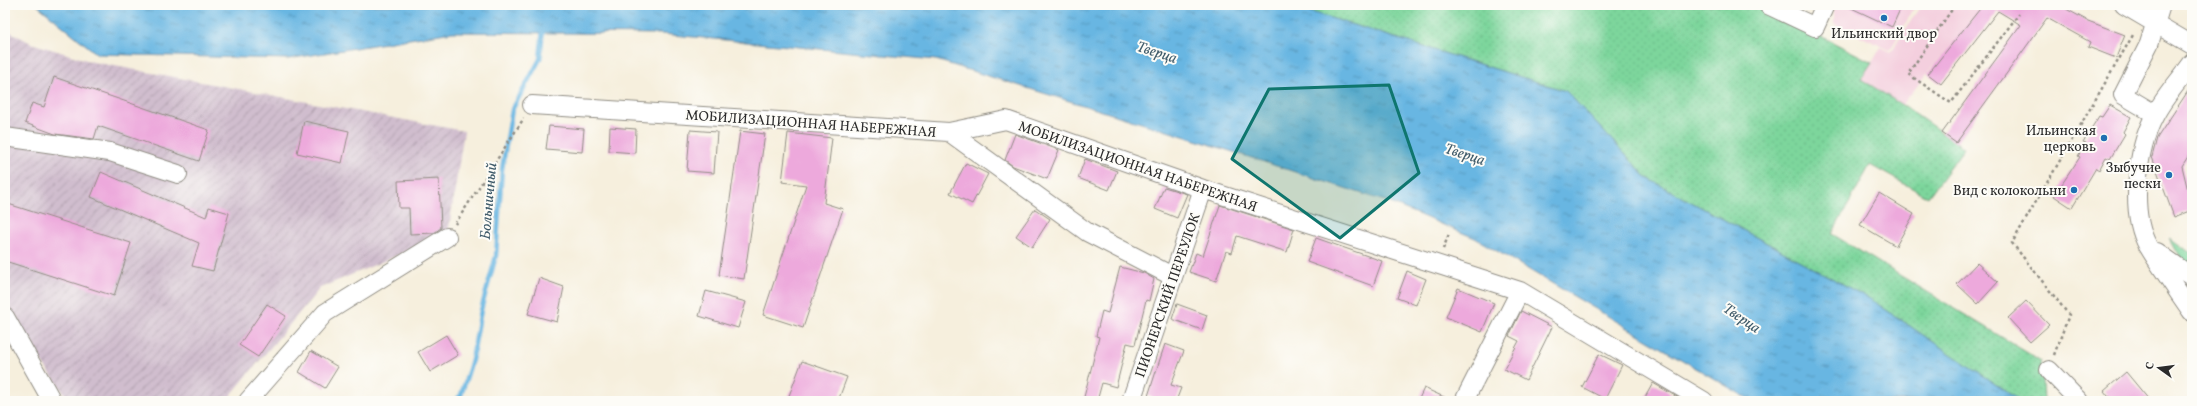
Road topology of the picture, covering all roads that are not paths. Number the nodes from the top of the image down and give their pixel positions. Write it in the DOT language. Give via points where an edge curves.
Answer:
graph roads {
  1 [pos="1768,5"];
  2 [pos="1825,5"];
  3 [pos="2124,5"];
  4 [pos="2160,5"];
  5 [pos="2155,24"];
  6 [pos="2192,45"];
  7 [pos="2192,63"];
  8 [pos="532,105"];
  9 [pos="2155,114"];
  10 [pos="949,132"];
  11 [pos="5,137"];
  12 [pos="178,174"];
  13 [pos="1203,189"];
  14 [pos="447,237"];
  15 [pos="2147,244"];
  16 [pos="1172,276"];
  17 [pos="2192,277"];
  18 [pos="1520,292"];
  19 [pos="2192,312"];
  20 [pos="5,317"];
  21 [pos="2049,370"];
  22 [pos="52,401"];
  23 [pos="248,401"];
  24 [pos="1131,401"];
  25 [pos="1464,401"];
  26 [pos="1704,401"];
  27 [pos="2079,401"];
  1 -- 2 [label="street" via="1815,26"];
  3 -- 5 [label="street"];
  4 -- 5 [label="street"];
  5 -- 6 [label="street"];
  5 -- 9 [label="street" via="2149,44 2123,95"];
  7 -- 9 [label="street"];
  8 -- 10 [label="street, МОБИЛИЗАЦИОННАЯ НАБЕРЕЖНАЯ"];
  9 -- 15 [label="street" via="2143,145 2138,178 2139,212"];
  10 -- 13 [label="street, МОБИЛИЗАЦИОННАЯ НАБЕРЕЖНАЯ" via="1006,120"];
  10 -- 16 [label="street" via="1087,232"];
  11 -- 12 [label="street" via="110,152"];
  13 -- 16 [label="street, ПИОНЕРСКИЙ ПЕРЕУЛОК"];
  13 -- 18 [label="street, МОБИЛИЗАЦИОННАЯ НАБЕРЕЖНАЯ"];
  14 -- 23 [label="street" via="325,313"];
  15 -- 17 [label="street"];
  15 -- 19 [label="street"];
  16 -- 24 [label="street, ПИОНЕРСКИЙ ПЕРЕУЛОК"];
  18 -- 25 [label="street"];
  18 -- 26 [label="street, МОБИЛИЗАЦИОННАЯ НАБЕРЕЖНАЯ"];
  20 -- 22 [label="street"];
  21 -- 27 [label="street"];
}
